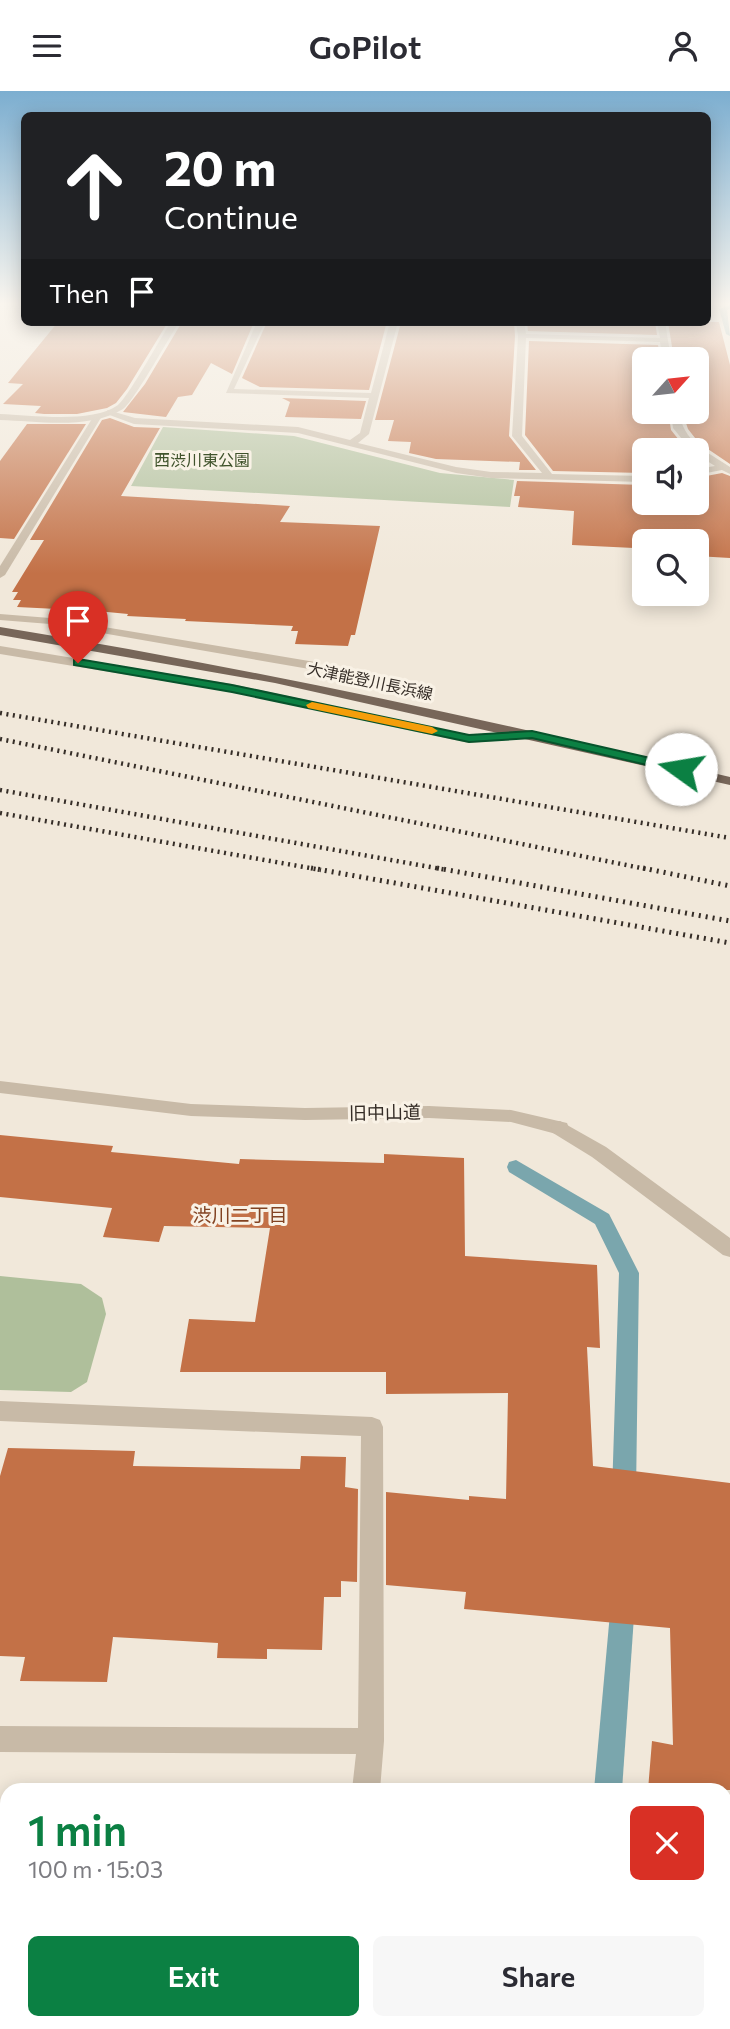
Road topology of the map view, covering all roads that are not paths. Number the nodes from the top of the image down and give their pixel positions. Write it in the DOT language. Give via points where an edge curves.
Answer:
graph roads {
  1 [pos="131,392"];
  2 [pos="271,392"];
  3 [pos="377,392"];
  4 [pos="519,392"];
  5 [pos="376,396"];
  6 [pos="103,415"];
  7 [pos="0,417"];
  8 [pos="677,424"];
  9 [pos="352,443"];
  10 [pos="726,469"];
  11 [pos="548,475"];
  12 [pos="632,478"];
  13 [pos="0,575"];
  14 [pos="0,617"];
  15 [pos="0,631"];
  16 [pos="0,650"];
  17 [pos="315,666"];
  18 [pos="532,734"];
  19 [pos="730,781"];
  20 [pos="0,1087"];
  21 [pos="729,1246"];
  22 [pos="0,1411"];
  23 [pos="0,1739"];
  24 [pos="371,1741"];
  25 [pos="367,1783"];
  1 -- 6 [label="street" via="122,406"];
  2 -- 5 [label="street"];
  3 -- 5 [label="street"];
  4 -- 11 [label="street" via="517,436"];
  5 -- 9 [label="street" via="364,434"];
  6 -- 7 [label="street"];
  6 -- 9 [label="street" via="134,421 298,430"];
  6 -- 13 [label="street"];
  8 -- 10 [label="street" via="694,448"];
  9 -- 11 [label="street" via="456,470"];
  11 -- 12 [label="street"];
  14 -- 17 [label="street" via="50,621"];
  15 -- 18 [label="main road, 大津能登川長浜線" via="315,686"];
  16 -- 18 [label="street" via="232,688 469,739"];
  18 -- 19 [label="main road, 大津能登川長浜線"];
  20 -- 21 [label="street, 旧中山道" via="191,1110 512,1116 560,1128"];
  22 -- 24 [label="street" via="372,1427"];
  23 -- 24 [label="street"];
  24 -- 25 [label="street"];
}
